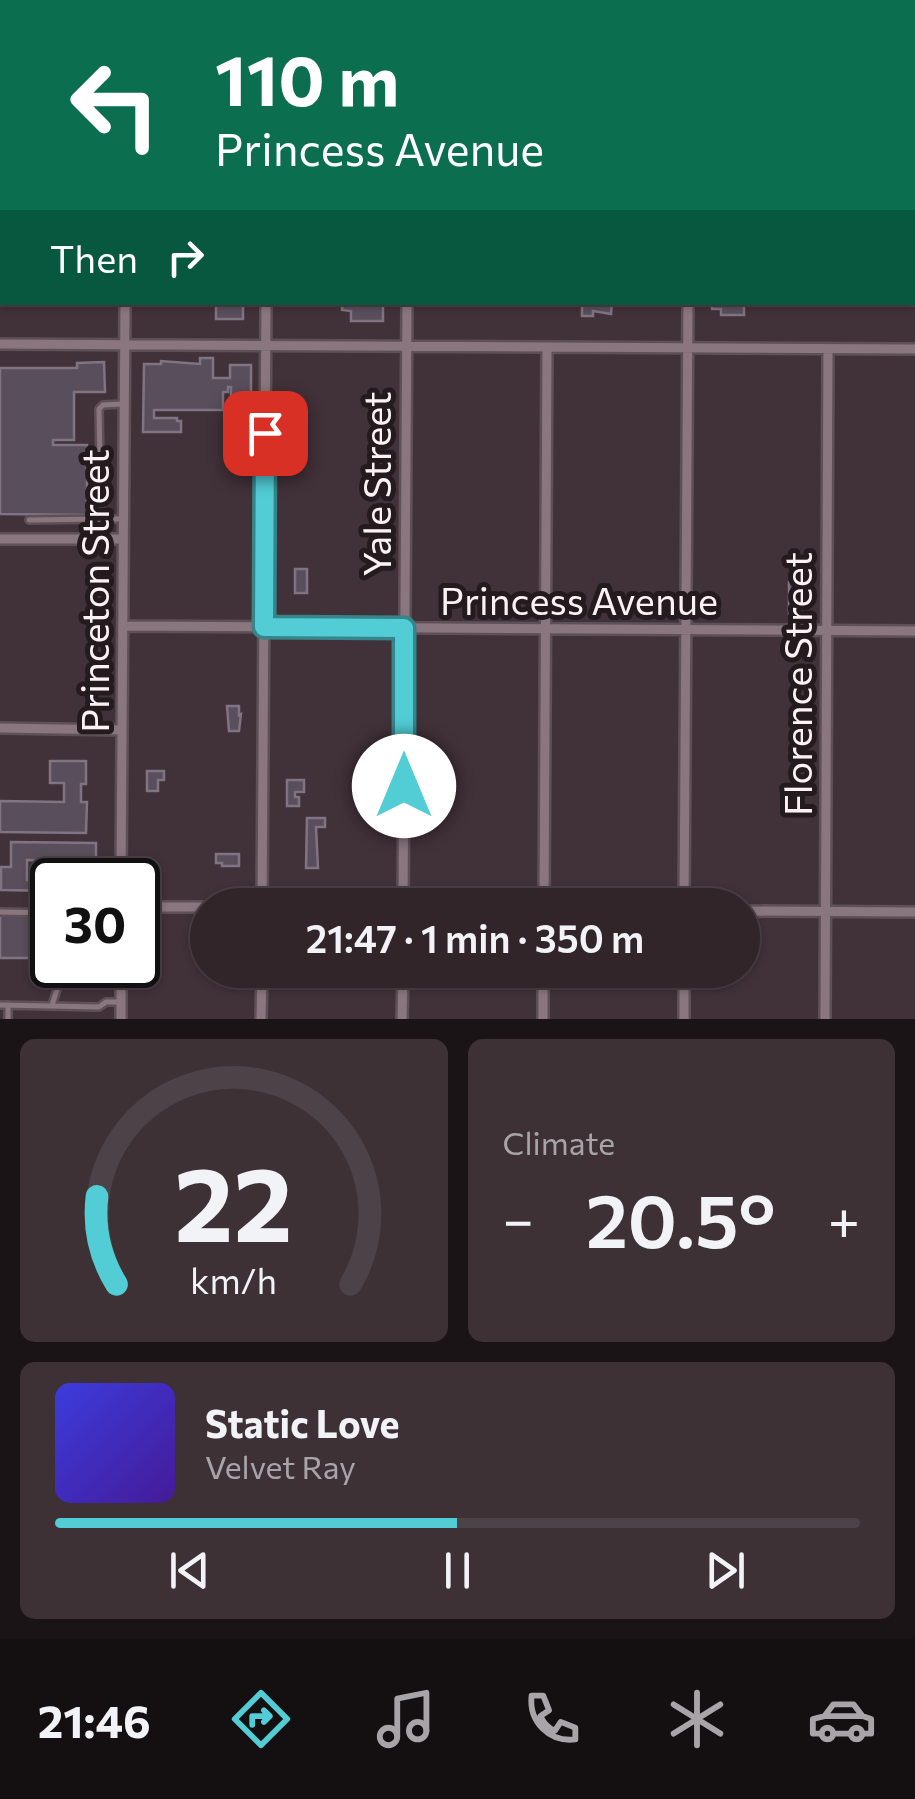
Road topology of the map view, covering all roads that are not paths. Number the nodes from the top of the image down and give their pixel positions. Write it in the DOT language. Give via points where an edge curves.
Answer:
graph roads {
  1 [pos="125,305"];
  2 [pos="266,305"];
  3 [pos="407,305"];
  4 [pos="688,305"];
  5 [pos="0,344"];
  6 [pos="125,344"];
  7 [pos="266,345"];
  8 [pos="406,346"];
  9 [pos="546,347"];
  10 [pos="687,348"];
  11 [pos="828,349"];
  12 [pos="915,349"];
  13 [pos="124,404"];
  14 [pos="101,519"];
  15 [pos="123,519"];
  16 [pos="29,520"];
  17 [pos="0,538"];
  18 [pos="123,539"];
  19 [pos="123,626"];
  20 [pos="264,627"];
  21 [pos="404,628"];
  22 [pos="545,628"];
  23 [pos="686,629"];
  24 [pos="827,630"];
  25 [pos="915,631"];
  26 [pos="0,728"];
  27 [pos="122,730"];
  28 [pos="122,858"];
  29 [pos="262,888"];
  30 [pos="403,888"];
  31 [pos="544,888"];
  32 [pos="684,888"];
  33 [pos="160,907"];
  34 [pos="190,907"];
  35 [pos="760,911"];
  36 [pos="0,912"];
  37 [pos="825,912"];
  38 [pos="915,912"];
  39 [pos="30,913"];
  40 [pos="58,988"];
  41 [pos="121,988"];
  42 [pos="262,988"];
  43 [pos="403,988"];
  44 [pos="543,988"];
  45 [pos="684,988"];
  46 [pos="121,1002"];
  47 [pos="4,1005"];
  48 [pos="52,1006"];
  49 [pos="8,1019"];
  50 [pos="121,1019"];
  51 [pos="262,1019"];
  52 [pos="402,1019"];
  53 [pos="543,1019"];
  54 [pos="684,1019"];
  55 [pos="824,1019"];
  1 -- 6 [label="street, Princeton Street"];
  2 -- 7 [label="street"];
  3 -- 8 [label="street, Yale Street"];
  4 -- 10 [label="street"];
  5 -- 6 [label="street"];
  6 -- 7 [label="street"];
  6 -- 13 [label="street, Princeton Street"];
  7 -- 8 [label="street"];
  7 -- 20 [label="street"];
  8 -- 9 [label="street"];
  8 -- 21 [label="street, Yale Street"];
  9 -- 10 [label="street"];
  9 -- 22 [label="street"];
  10 -- 11 [label="street"];
  10 -- 23 [label="street"];
  11 -- 12 [label="street"];
  11 -- 24 [label="street, Florence Street"];
  13 -- 14 [label="lane" via="99,409"];
  13 -- 15 [label="street, Princeton Street"];
  14 -- 15 [label="lane"];
  14 -- 16 [label="lane"];
  15 -- 18 [label="street, Princeton Street"];
  17 -- 18 [label="street"];
  18 -- 19 [label="street, Princeton Street"];
  19 -- 20 [label="street, Princess Avenue"];
  19 -- 27 [label="street, Princeton Street"];
  20 -- 21 [label="street, Princess Avenue"];
  20 -- 29 [label="street"];
  21 -- 22 [label="street, Princess Avenue"];
  21 -- 30 [label="street, Yale Street"];
  22 -- 23 [label="street, Princess Avenue"];
  22 -- 31 [label="street"];
  23 -- 24 [label="street, Princess Avenue"];
  23 -- 32 [label="street"];
  24 -- 25 [label="street, Princess Avenue"];
  24 -- 37 [label="street, Florence Street"];
  26 -- 27 [label="street"];
  27 -- 28 [label="street, Princeton Street"];
  33 -- 34 [label="street"];
  35 -- 37 [label="street"];
  36 -- 39 [label="lane"];
  37 -- 38 [label="street"];
  37 -- 55 [label="street, Florence Street"];
  40 -- 48 [label="lane"];
  41 -- 46 [label="street"];
  42 -- 51 [label="street"];
  43 -- 52 [label="street"];
  44 -- 53 [label="street"];
  45 -- 54 [label="street"];
  46 -- 48 [label="lane"];
  46 -- 50 [label="street"];
  47 -- 48 [label="lane"];
  47 -- 49 [label="lane"];
}
